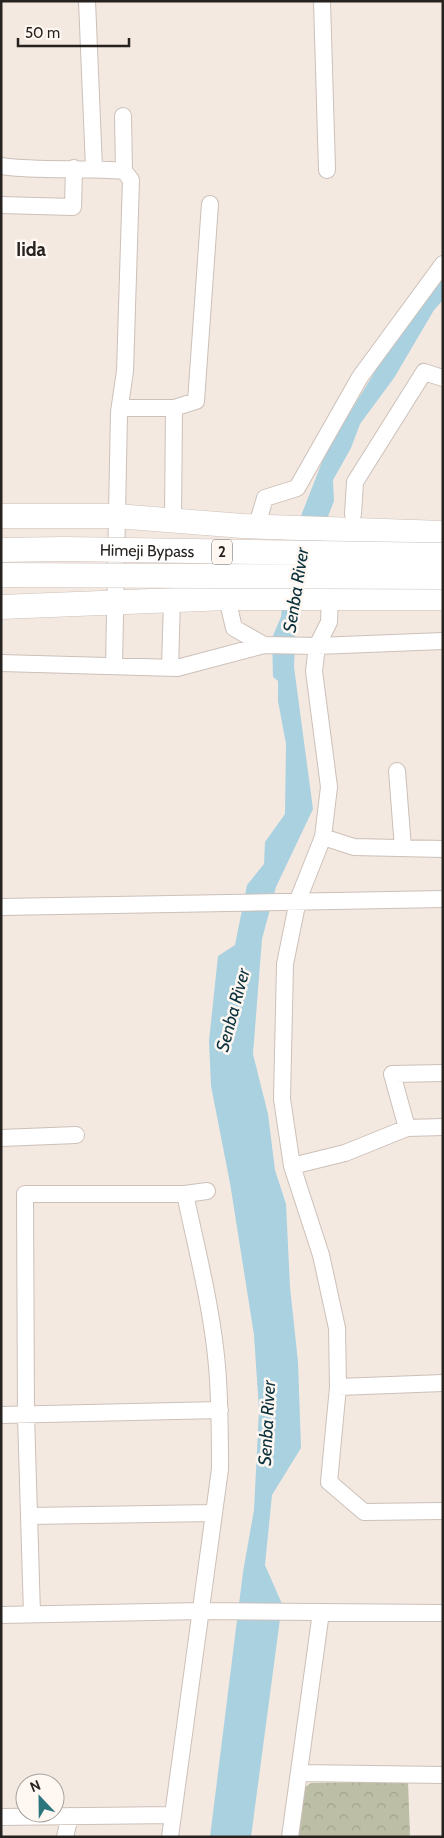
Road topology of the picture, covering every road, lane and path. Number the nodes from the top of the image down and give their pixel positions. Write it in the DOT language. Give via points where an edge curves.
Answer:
graph roads {
  1 [pos="87,1"];
  2 [pos="322,1"];
  3 [pos="123,116"];
  4 [pos="1,166"];
  5 [pos="74,168"];
  6 [pos="94,168"];
  7 [pos="327,170"];
  8 [pos="124,172"];
  9 [pos="210,204"];
  10 [pos="1,205"];
  11 [pos="443,264"];
  12 [pos="443,378"];
  13 [pos="120,408"];
  14 [pos="174,408"];
  15 [pos="1,516"];
  16 [pos="116,516"];
  17 [pos="173,520"];
  18 [pos="353,522"];
  19 [pos="250,525"];
  20 [pos="443,533"];
  21 [pos="1,539"];
  22 [pos="64,549"];
  23 [pos="1,550"];
  24 [pos="443,555"];
  25 [pos="1,575"];
  26 [pos="218,575"];
  27 [pos="443,577"];
  28 [pos="1,590"];
  29 [pos="330,597"];
  30 [pos="227,598"];
  31 [pos="443,598"];
  32 [pos="172,600"];
  33 [pos="114,602"];
  34 [pos="1,607"];
  35 [pos="443,641"];
  36 [pos="264,645"];
  37 [pos="317,646"];
  38 [pos="1,663"];
  39 [pos="114,666"];
  40 [pos="170,668"];
  41 [pos="398,771"];
  42 [pos="323,837"];
  43 [pos="403,848"];
  44 [pos="443,850"];
  45 [pos="298,900"];
  46 [pos="443,900"];
  47 [pos="1,907"];
  48 [pos="443,1073"];
  49 [pos="443,1127"];
  50 [pos="406,1128"];
  51 [pos="76,1135"];
  52 [pos="1,1138"];
  53 [pos="292,1166"];
  54 [pos="207,1191"];
  55 [pos="185,1194"];
  56 [pos="443,1383"];
  57 [pos="338,1386"];
  58 [pos="220,1410"];
  59 [pos="1,1415"];
  60 [pos="26,1416"];
  61 [pos="443,1512"];
  62 [pos="214,1513"];
  63 [pos="29,1516"];
  64 [pos="202,1611"];
  65 [pos="313,1612"];
  66 [pos="443,1613"];
  67 [pos="32,1614"];
  68 [pos="1,1615"];
  69 [pos="299,1773"];
  70 [pos="443,1775"];
  71 [pos="172,1815"];
  72 [pos="70,1816"];
  73 [pos="1,1817"];
  74 [pos="65,1837"];
  75 [pos="170,1837"];
  76 [pos="290,1837"];
  1 -- 6 [label="street"];
  2 -- 7 [label="street"];
  3 -- 8 [label="street"];
  4 -- 5 [label="street"];
  5 -- 6 [label="street"];
  5 -- 10 [label="street" via="73,207"];
  6 -- 8 [label="street"];
  8 -- 13 [label="street" via="131,180 125,371"];
  9 -- 14 [label="street" via="196,401"];
  11 -- 19 [label="street" via="360,377 297,488 265,498"];
  12 -- 18 [label="street" via="424,372 355,482"];
  13 -- 14 [label="street"];
  13 -- 16 [label="street"];
  14 -- 17 [label="street"];
  15 -- 16 [label="highway"];
  16 -- 17 [label="highway"];
  16 -- 33 [label="street"];
  17 -- 19 [label="highway"];
  18 -- 19 [label="highway"];
  18 -- 20 [label="highway"];
  19 -- 30 [label="street"];
  21 -- 22 [label="highway, bridge"];
  22 -- 23 [label="highway, Himeji Bypass / 2, bridge"];
  22 -- 24 [label="highway, Himeji Bypass / 2, bridge"];
  25 -- 26 [label="highway, Himeji Bypass / 2, bridge"];
  26 -- 27 [label="highway, Himeji Bypass / 2, bridge"];
  26 -- 28 [label="highway, bridge"];
  29 -- 30 [label="highway"];
  29 -- 31 [label="highway"];
  29 -- 37 [label="street" via="329,622"];
  30 -- 32 [label="highway"];
  30 -- 36 [label="street" via="234,628"];
  32 -- 33 [label="highway"];
  32 -- 40 [label="street"];
  33 -- 34 [label="highway"];
  33 -- 39 [label="street"];
  35 -- 37 [label="street"];
  36 -- 37 [label="street"];
  36 -- 40 [label="street"];
  37 -- 42 [label="street" via="314,671 329,787"];
  38 -- 39 [label="street"];
  39 -- 40 [label="street"];
  41 -- 43 [label="street"];
  42 -- 43 [label="street" via="354,847"];
  42 -- 45 [label="street"];
  43 -- 44 [label="street"];
  45 -- 46 [label="street"];
  45 -- 47 [label="street"];
  45 -- 53 [label="street" via="285,974 282,1099"];
  48 -- 50 [label="street" via="392,1074"];
  49 -- 50 [label="street"];
  50 -- 53 [label="street" via="345,1153"];
  51 -- 52 [label="street"];
  53 -- 57 [label="street" via="321,1255 337,1328"];
  54 -- 55 [label="street"];
  55 -- 58 [label="street" via="209,1311"];
  55 -- 60 [label="street" via="24,1194"];
  56 -- 57 [label="street"];
  57 -- 61 [label="street" via="329,1482 364,1512"];
  58 -- 60 [label="street"];
  58 -- 62 [label="street" via="220,1469"];
  59 -- 60 [label="street"];
  60 -- 63 [label="street"];
  62 -- 63 [label="street"];
  62 -- 64 [label="street"];
  63 -- 67 [label="street"];
  64 -- 65 [label="street"];
  64 -- 67 [label="street"];
  64 -- 71 [label="street"];
  65 -- 66 [label="street"];
  65 -- 69 [label="street"];
  67 -- 68 [label="street"];
  69 -- 70 [label="street"];
  69 -- 76 [label="street"];
  71 -- 72 [label="street"];
  71 -- 75 [label="street"];
  72 -- 73 [label="street"];
  72 -- 74 [label="street"];
}
